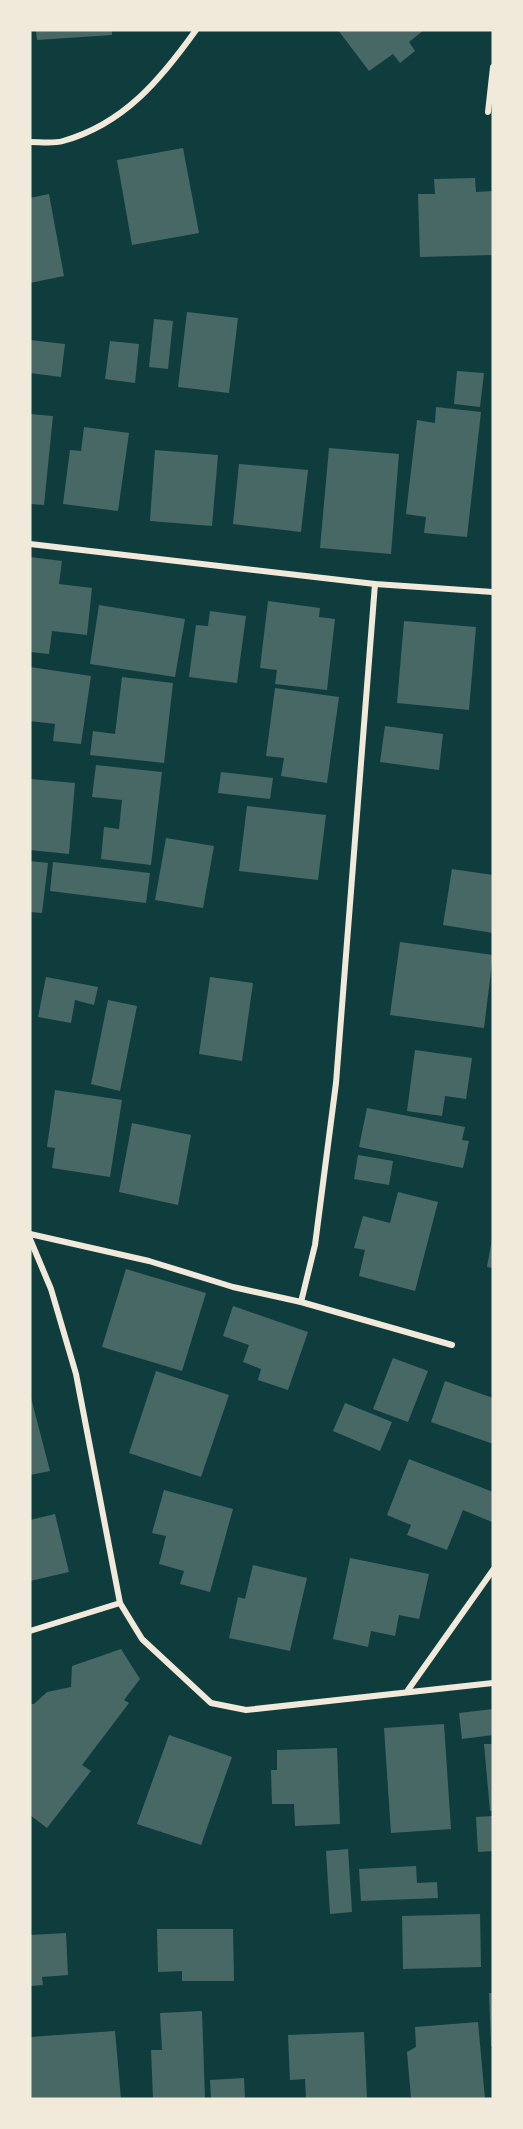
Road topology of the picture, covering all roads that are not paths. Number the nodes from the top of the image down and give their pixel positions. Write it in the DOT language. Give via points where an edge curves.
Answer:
graph roads {
  1 [pos="196,30"];
  2 [pos="493,67"];
  3 [pos="488,112"];
  4 [pos="30,142"];
  5 [pos="30,544"];
  6 [pos="375,584"];
  7 [pos="493,592"];
  8 [pos="30,1237"];
  9 [pos="301,1302"];
  10 [pos="452,1345"];
  11 [pos="493,1570"];
  12 [pos="120,1603"];
  13 [pos="30,1631"];
  14 [pos="493,1683"];
  15 [pos="408,1690"];
  1 -- 4 [label="street" via="164,75 129,108 61,142"];
  2 -- 3 [label="street"];
  5 -- 6 [label="street"];
  6 -- 7 [label="street"];
  6 -- 9 [label="street" via="336,1083 315,1245"];
  8 -- 9 [label="street" via="149,1261 233,1287"];
  8 -- 12 [label="street" via="51,1289 76,1374"];
  9 -- 10 [label="street"];
  11 -- 15 [label="street"];
  12 -- 13 [label="street"];
  12 -- 15 [label="street" via="142,1639 211,1703 246,1710"];
  14 -- 15 [label="street"];
}
